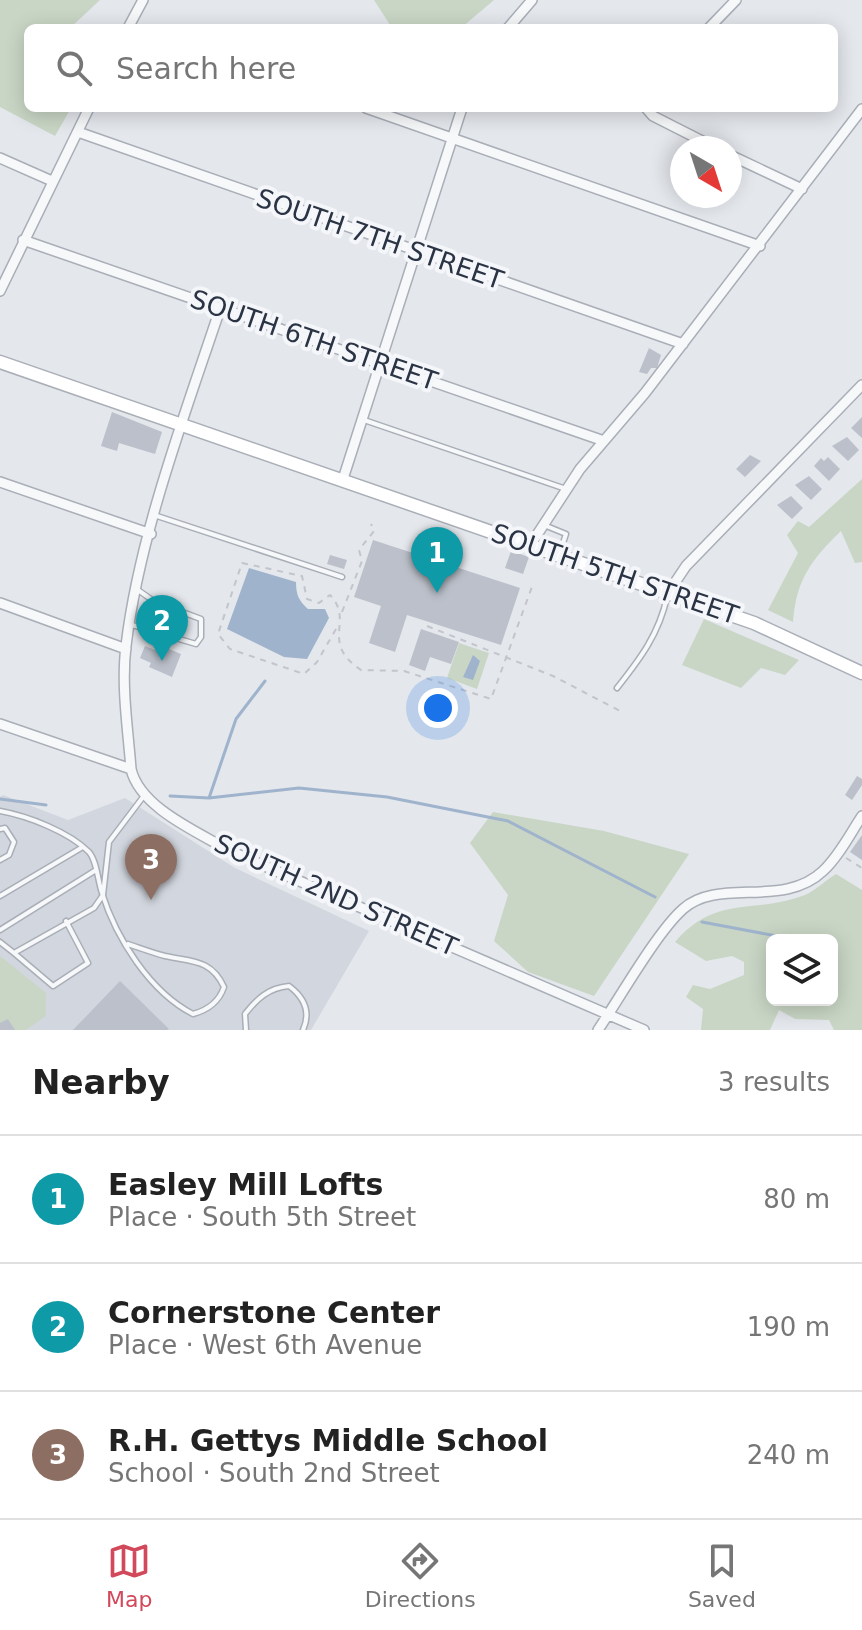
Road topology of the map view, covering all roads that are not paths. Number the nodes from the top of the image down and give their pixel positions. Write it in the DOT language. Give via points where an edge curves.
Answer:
graph roads {
  1 [pos="143,0"];
  2 [pos="532,0"];
  3 [pos="736,0"];
  4 [pos="132,24"];
  5 [pos="511,24"];
  6 [pos="713,24"];
  7 [pos="862,109"];
  8 [pos="87,112"];
  9 [pos="377,112"];
  10 [pos="461,112"];
  11 [pos="650,112"];
  12 [pos="78,132"];
  13 [pos="692,136"];
  14 [pos="452,138"];
  15 [pos="0,158"];
  16 [pos="742,161"];
  17 [pos="52,181"];
  18 [pos="802,189"];
  19 [pos="23,240"];
  20 [pos="760,246"];
  21 [pos="415,252"];
  22 [pos="0,291"];
  23 [pos="220,309"];
  24 [pos="683,344"];
  25 [pos="0,362"];
  26 [pos="380,362"];
  27 [pos="862,385"];
  28 [pos="362,419"];
  29 [pos="182,423"];
  30 [pos="604,441"];
  31 [pos="343,479"];
  32 [pos="0,482"];
  33 [pos="566,489"];
  34 [pos="154,515"];
  35 [pos="542,525"];
  36 [pos="151,534"];
  37 [pos="531,544"];
  38 [pos="559,554"];
  39 [pos="342,577"];
  40 [pos="136,588"];
  41 [pos="668,593"];
  42 [pos="0,603"];
  43 [pos="129,625"];
  44 [pos="126,649"];
  45 [pos="862,673"];
  46 [pos="617,688"];
  47 [pos="0,724"];
  48 [pos="131,769"];
  49 [pos="145,794"];
  50 [pos="0,811"];
  51 [pos="862,816"];
  52 [pos="0,829"];
  53 [pos="81,848"];
  54 [pos="0,860"];
  55 [pos="96,870"];
  56 [pos="103,895"];
  57 [pos="0,896"];
  58 [pos="66,921"];
  59 [pos="0,930"];
  60 [pos="0,942"];
  61 [pos="128,944"];
  62 [pos="14,953"];
  63 [pos="609,1015"];
  64 [pos="246,1030"];
  65 [pos="303,1030"];
  66 [pos="598,1030"];
  67 [pos="644,1030"];
  1 -- 4 [label="street"];
  2 -- 5 [label="street"];
  3 -- 6 [label="street"];
  7 -- 18 [label="street"];
  8 -- 12 [label="street"];
  9 -- 14 [label="street"];
  10 -- 14 [label="street"];
  11 -- 13 [label="street"];
  12 -- 17 [label="street"];
  12 -- 21 [label="street, SOUTH 7TH STREET"];
  14 -- 20 [label="street"];
  14 -- 21 [label="street"];
  15 -- 17 [label="street"];
  16 -- 18 [label="street"];
  17 -- 19 [label="street"];
  18 -- 20 [label="street"];
  19 -- 22 [label="street"];
  19 -- 23 [label="street, SOUTH 6TH STREET"];
  20 -- 24 [label="street"];
  21 -- 24 [label="street, SOUTH 7TH STREET"];
  21 -- 26 [label="street"];
  23 -- 26 [label="street, SOUTH 6TH STREET"];
  23 -- 29 [label="street"];
  24 -- 30 [label="street"];
  25 -- 29 [label="street, SOUTH 5TH STREET"];
  26 -- 28 [label="street"];
  26 -- 30 [label="street, SOUTH 6TH STREET"];
  27 -- 41 [label="street" via="686,566"];
  28 -- 31 [label="street"];
  28 -- 33 [label="lane"];
  29 -- 31 [label="street, SOUTH 5TH STREET"];
  29 -- 34 [label="street"];
  30 -- 33 [label="street"];
  31 -- 37 [label="street, SOUTH 5TH STREET"];
  32 -- 36 [label="street"];
  33 -- 35 [label="street"];
  34 -- 36 [label="street"];
  34 -- 39 [label="lane"];
  35 -- 37 [label="street"];
  35 -- 38 [label="lane" via="566,534"];
  36 -- 40 [label="street"];
  37 -- 38 [label="street, SOUTH 5TH STREET"];
  38 -- 41 [label="street, SOUTH 5TH STREET"];
  40 -- 43 [label="street"];
  40 -- 43 [label="lane" via="155,602 201,619 201,637 196,644"];
  41 -- 45 [label="street, SOUTH 5TH STREET" via="754,623"];
  41 -- 46 [label="lane" via="661,623"];
  42 -- 44 [label="street"];
  43 -- 44 [label="street"];
  44 -- 48 [label="street"];
  47 -- 48 [label="street"];
  48 -- 49 [label="street, SOUTH 2ND STREET"];
  49 -- 56 [label="lane" via="109,842"];
  49 -- 63 [label="street, SOUTH 2ND STREET" via="230,851"];
  50 -- 53 [label="lane" via="50,827"];
  51 -- 63 [label="street" via="823,872 789,890 721,895 684,908"];
  52 -- 54 [label="lane" via="5,828 14,842 9,855"];
  53 -- 55 [label="lane" via="91,854"];
  53 -- 57 [label="lane"];
  55 -- 56 [label="lane"];
  55 -- 59 [label="lane"];
  56 -- 58 [label="lane" via="94,908"];
  56 -- 61 [label="lane"];
  58 -- 62 [label="lane"];
  58 -- 62 [label="lane" via="88,963 53,986"];
  60 -- 62 [label="lane"];
  61 -- 61 [label="lane" via="178,1006 193,1014 221,995 224,987 217,972 203,962"];
  63 -- 66 [label="street"];
  63 -- 67 [label="street, SOUTH 2ND STREET"];
  64 -- 65 [label="lane" via="245,1014 253,1004 276,987 289,986 306,1006 309,1018"];
}
